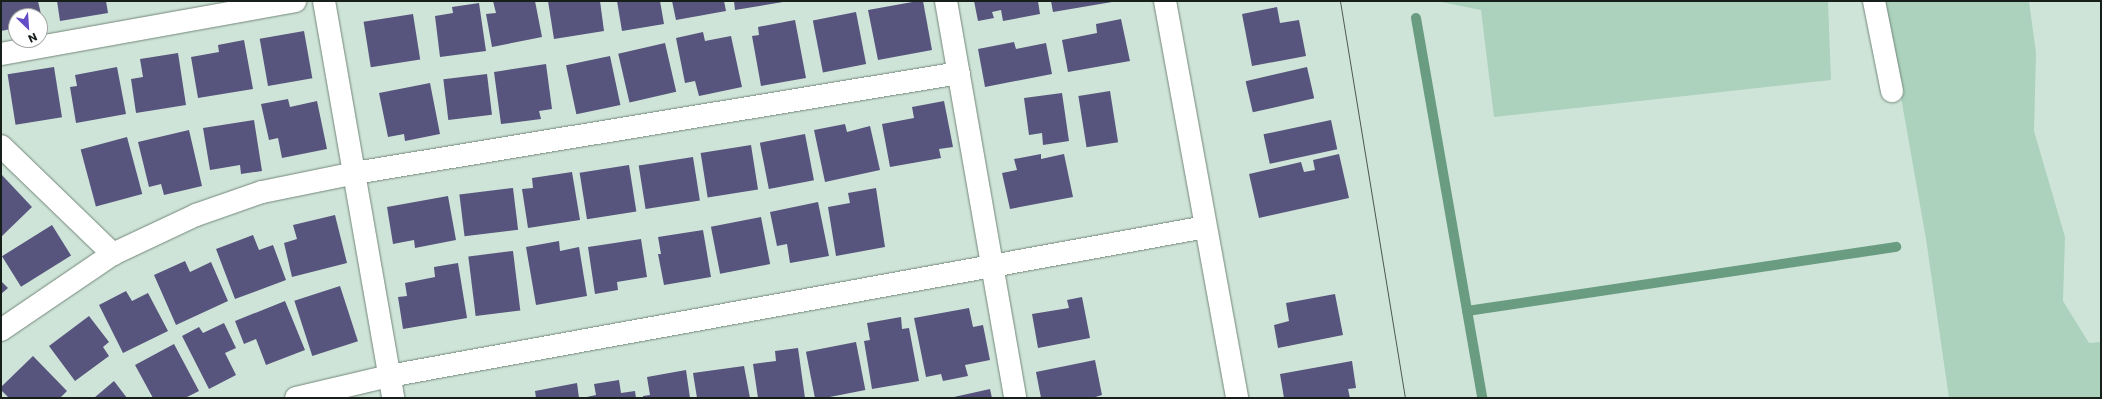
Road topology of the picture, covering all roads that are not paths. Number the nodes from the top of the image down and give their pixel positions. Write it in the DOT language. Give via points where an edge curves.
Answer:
graph roads {
  1 [pos="295,1"];
  2 [pos="324,1"];
  3 [pos="946,1"];
  4 [pos="1164,1"];
  5 [pos="1874,1"];
  6 [pos="1,54"];
  7 [pos="958,74"];
  8 [pos="1892,91"];
  9 [pos="1,146"];
  10 [pos="355,174"];
  11 [pos="1206,227"];
  12 [pos="113,254"];
  13 [pos="992,266"];
  14 [pos="1,330"];
  15 [pos="389,376"];
  16 [pos="296,398"];
  17 [pos="393,398"];
  18 [pos="1015,398"];
  19 [pos="1237,398"];
  1 -- 6 [label="street"];
  2 -- 10 [label="street"];
  3 -- 7 [label="street"];
  4 -- 11 [label="street"];
  5 -- 8 [label="street"];
  7 -- 10 [label="street"];
  7 -- 13 [label="street"];
  9 -- 12 [label="street"];
  10 -- 12 [label="street" via="262,192 196,216"];
  10 -- 15 [label="street"];
  11 -- 13 [label="street"];
  11 -- 19 [label="street"];
  12 -- 14 [label="street"];
  13 -- 15 [label="street"];
  13 -- 18 [label="street"];
  15 -- 16 [label="street"];
  15 -- 17 [label="street"];
}
